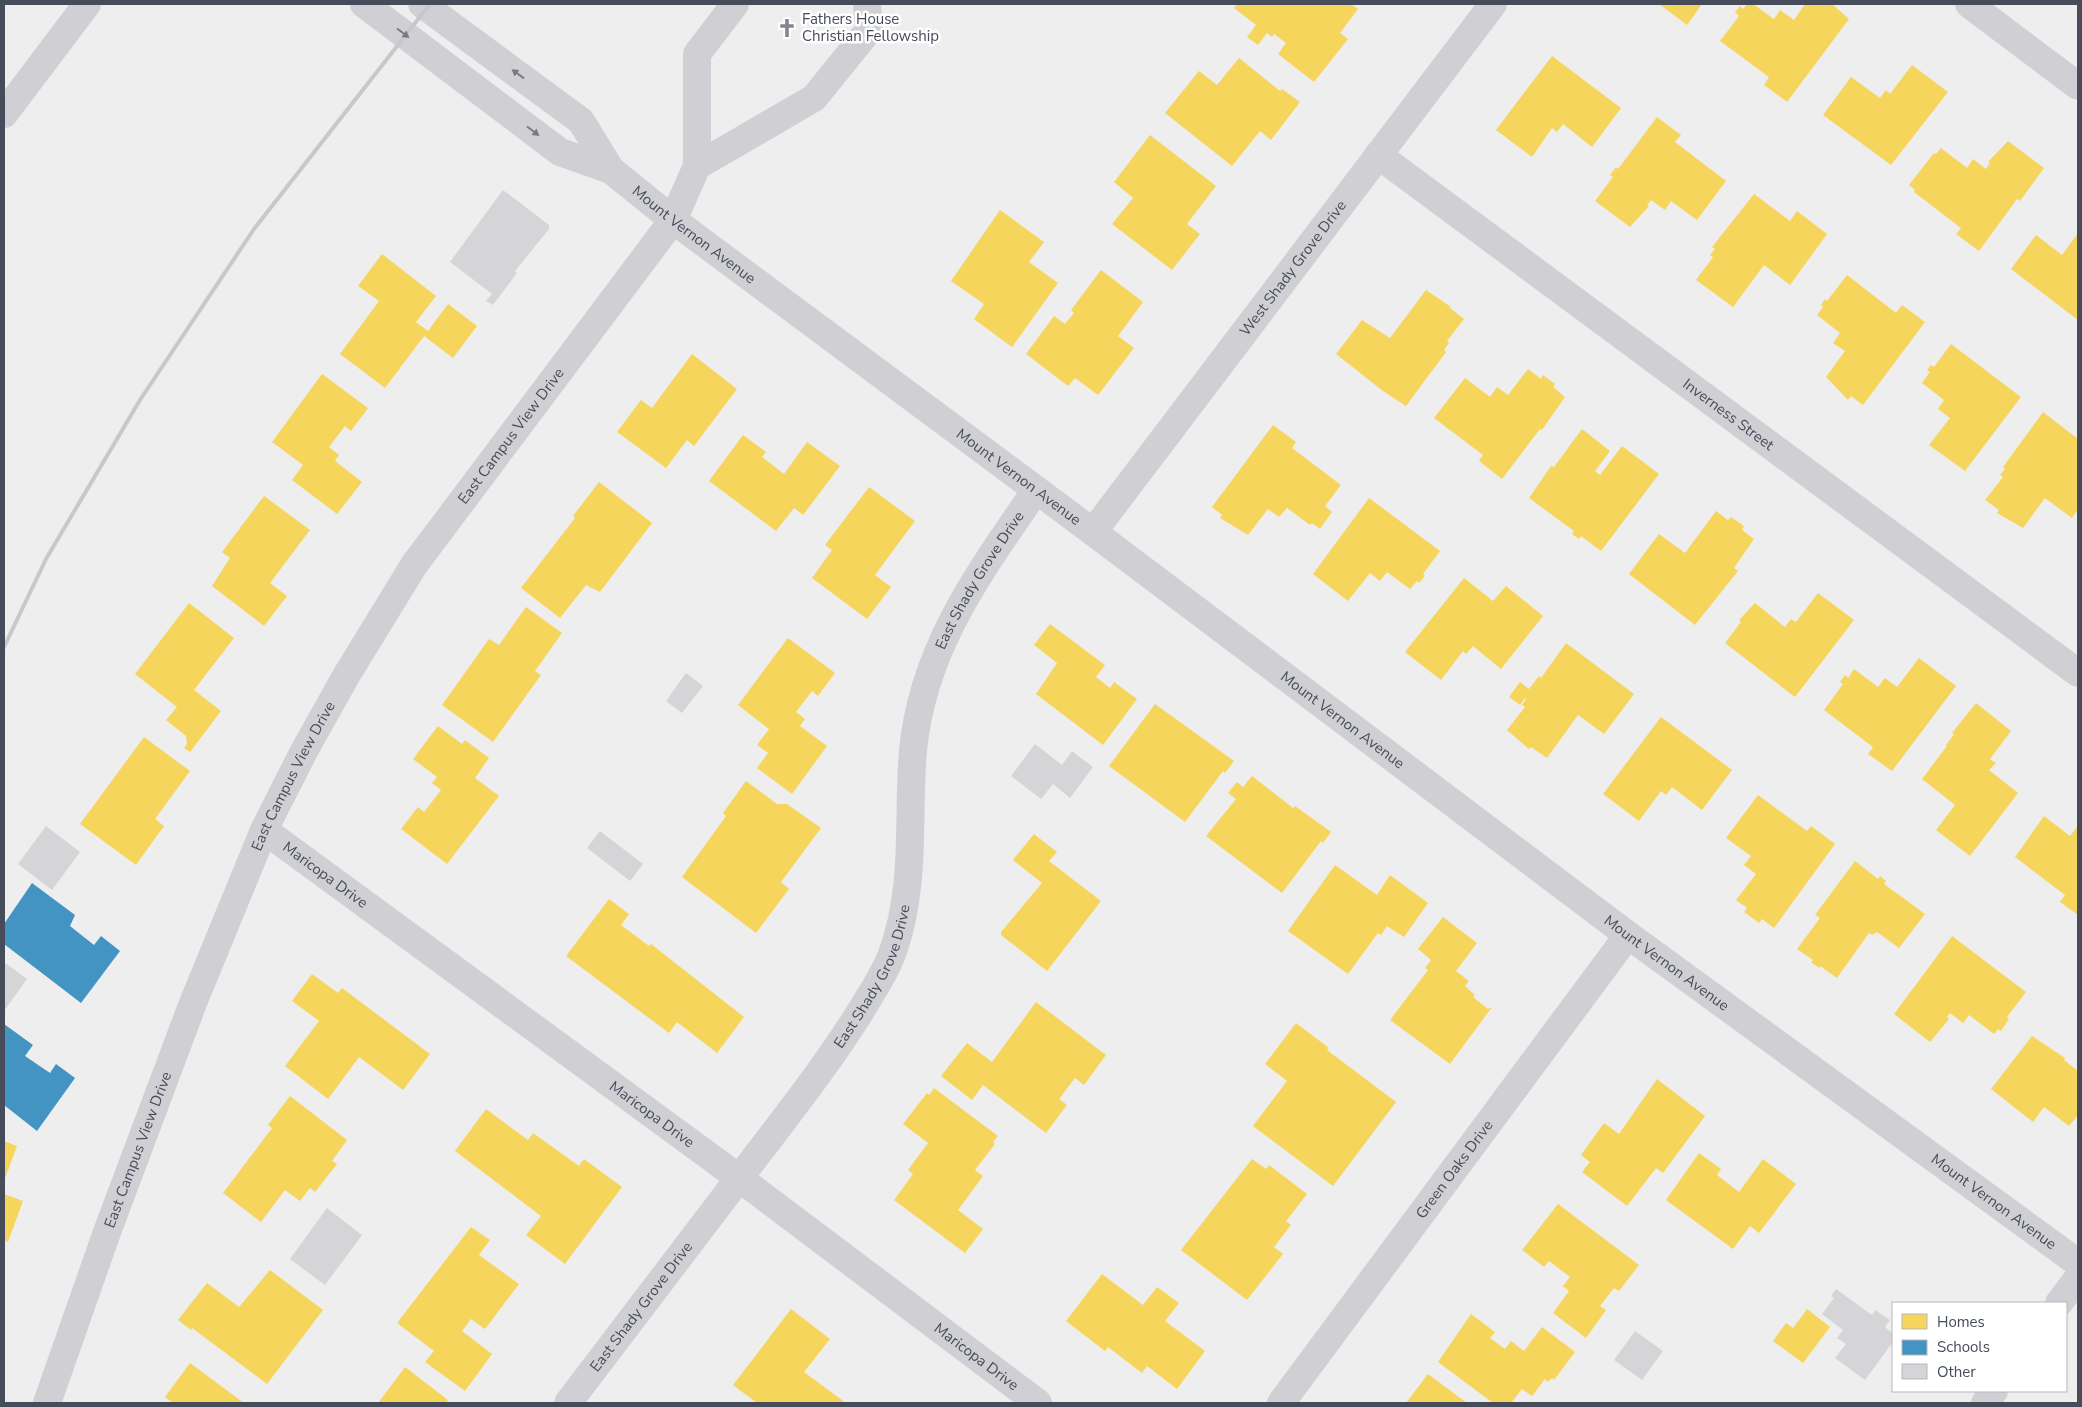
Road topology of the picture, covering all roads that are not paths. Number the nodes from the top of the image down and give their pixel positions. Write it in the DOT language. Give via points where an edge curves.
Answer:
graph roads {
  1 [pos="87,4"];
  2 [pos="364,4"];
  3 [pos="422,4"];
  4 [pos="735,4"];
  5 [pos="867,4"];
  6 [pos="1493,4"];
  7 [pos="1969,4"];
  8 [pos="2078,86"];
  9 [pos="4,114"];
  10 [pos="1378,155"];
  11 [pos="697,166"];
  12 [pos="610,170"];
  13 [pos="673,220"];
  14 [pos="1036,490"];
  15 [pos="1093,532"];
  16 [pos="2078,673"];
  17 [pos="264,830"];
  18 [pos="1628,936"];
  19 [pos="740,1178"];
  20 [pos="2078,1263"];
  21 [pos="2078,1278"];
  22 [pos="2060,1302"];
  23 [pos="1993,1392"];
  24 [pos="47,1403"];
  25 [pos="568,1403"];
  26 [pos="1038,1403"];
  27 [pos="1281,1403"];
  28 [pos="1985,1403"];
  1 -- 9 [label="street"];
  2 -- 12 [label="street, Mount Vernon Avenue, one-way" via="560,152"];
  12 -- 3 [label="street, Mount Vernon Avenue, one-way" via="582,121"];
  4 -- 11 [label="street" via="698,54"];
  5 -- 11 [label="street" via="869,30 814,98"];
  6 -- 10 [label="street, West Shady Grove Drive"];
  7 -- 8 [label="street"];
  10 -- 15 [label="street, West Shady Grove Drive"];
  10 -- 16 [label="street, Inverness Street"];
  11 -- 13 [label="street, East Campus View Drive"];
  12 -- 13 [label="street, Mount Vernon Avenue"];
  13 -- 14 [label="street, Mount Vernon Avenue"];
  13 -- 17 [label="street, East Campus View Drive" via="414,565 346,676"];
  14 -- 15 [label="street, Mount Vernon Avenue"];
  14 -- 19 [label="street, East Shady Grove Drive" via="968,588 938,649 923,696 913,749 910,872 905,911 892,956 845,1036"];
  15 -- 18 [label="street, Mount Vernon Avenue"];
  17 -- 19 [label="street, Maricopa Drive"];
  17 -- 24 [label="street, East Campus View Drive" via="193,1003 110,1223"];
  18 -- 20 [label="street, Mount Vernon Avenue"];
  18 -- 27 [label="street, Green Oaks Drive"];
  19 -- 25 [label="street, East Shady Grove Drive"];
  19 -- 26 [label="street, Maricopa Drive"];
  21 -- 22 [label="street"];
  23 -- 28 [label="street"];
}
